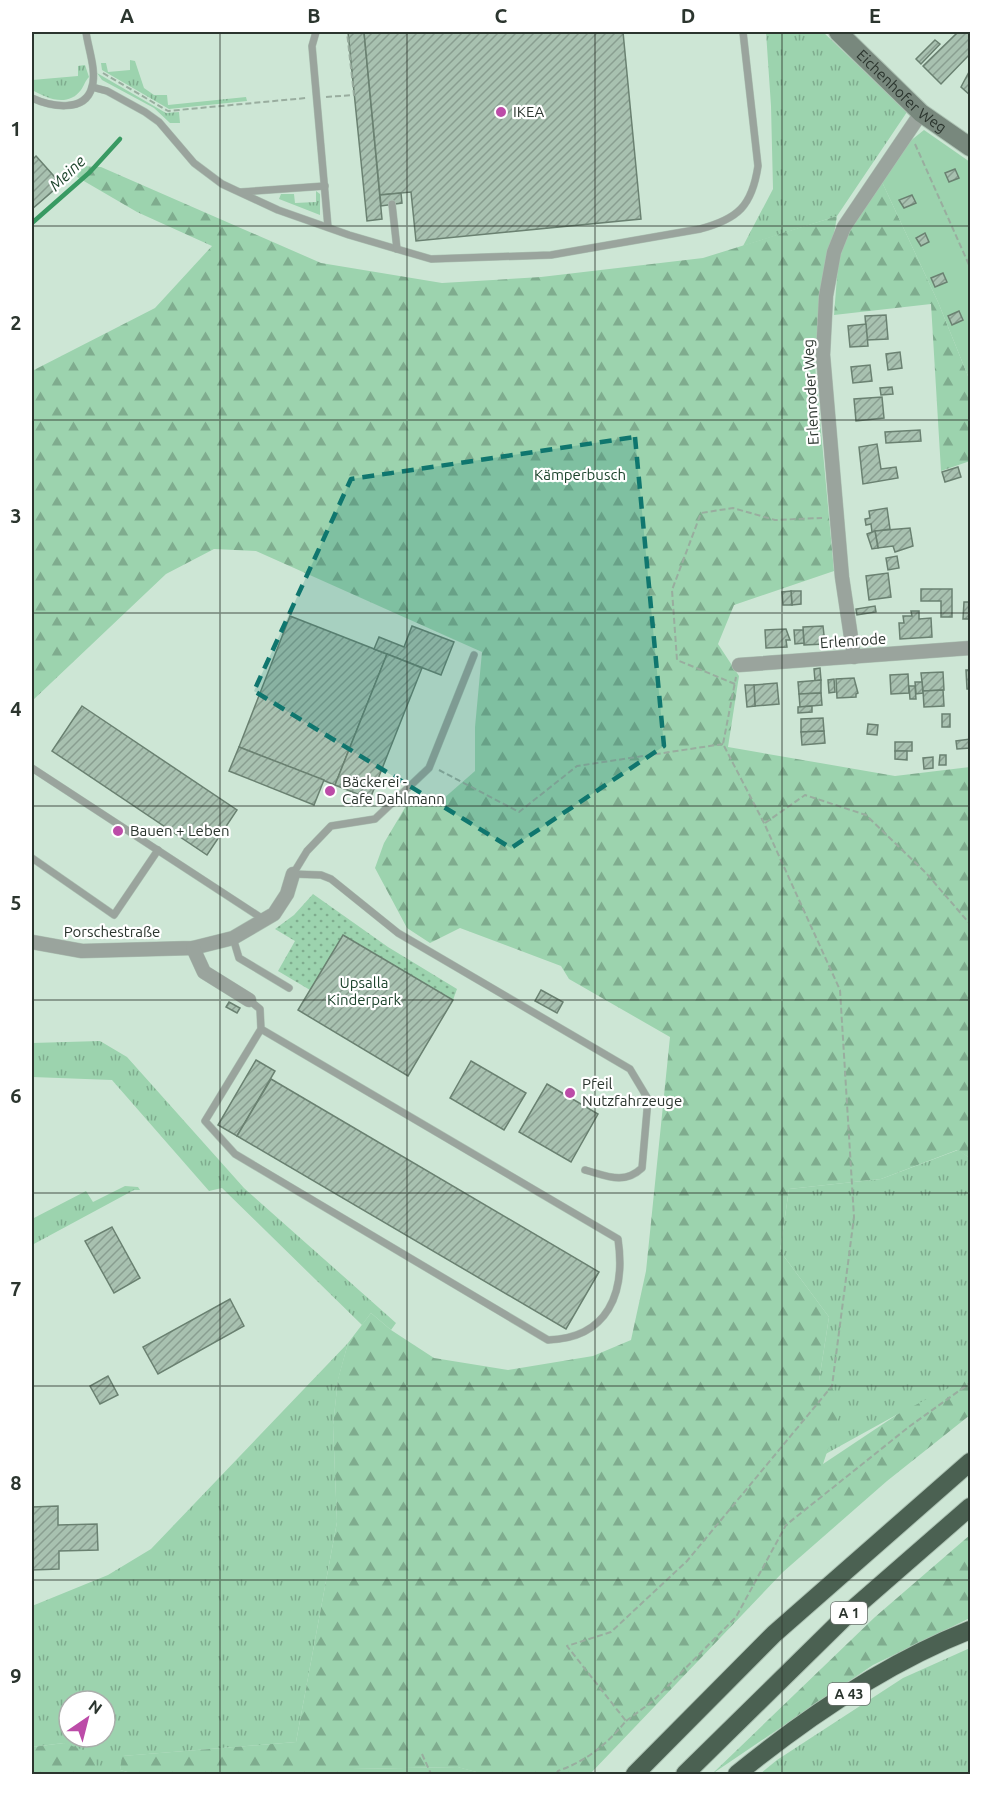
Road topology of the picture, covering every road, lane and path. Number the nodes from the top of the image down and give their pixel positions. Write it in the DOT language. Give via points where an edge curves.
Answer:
graph roads {
  1 [pos="86,32"];
  2 [pos="316,32"];
  3 [pos="347,32"];
  4 [pos="743,32"];
  5 [pos="837,32"];
  6 [pos="92,70"];
  7 [pos="92,87"];
  8 [pos="319,97"];
  9 [pos="32,98"];
  10 [pos="921,113"];
  11 [pos="909,130"];
  12 [pos="970,147"];
  13 [pos="326,186"];
  14 [pos="238,192"];
  15 [pos="392,204"];
  16 [pos="328,227"];
  17 [pos="397,249"];
  18 [pos="970,267"];
  19 [pos="837,517"];
  20 [pos="970,648"];
  21 [pos="474,655"];
  22 [pos="854,657"];
  23 [pos="739,665"];
  24 [pos="735,684"];
  25 [pos="723,744"];
  26 [pos="429,765"];
  27 [pos="32,768"];
  28 [pos="764,824"];
  29 [pos="158,850"];
  30 [pos="32,858"];
  31 [pos="293,874"];
  32 [pos="265,921"];
  33 [pos="970,924"];
  34 [pos="233,938"];
  35 [pos="32,942"];
  36 [pos="193,948"];
  37 [pos="289,988"];
  38 [pos="249,1000"];
  39 [pos="261,1029"];
  40 [pos="585,1170"];
  41 [pos="970,1383"];
  42 [pos="970,1462"];
  43 [pos="970,1507"];
  44 [pos="970,1630"];
  45 [pos="626,1721"];
  46 [pos="422,1754"];
  47 [pos="431,1774"];
  48 [pos="556,1774"];
  49 [pos="635,1774"];
  50 [pos="685,1774"];
  51 [pos="737,1774"];
  1 -- 6 [label="lane"];
  2 -- 8 [label="lane" via="312,46"];
  3 -- 8 [label="path" via="354,95"];
  4 -- 17 [label="lane" via="758,166 755,186 736,214 722,223 552,255 431,259"];
  5 -- 10 [label="street, Eichenhofer Weg"];
  6 -- 7 [label="lane"];
  6 -- 8 [label="path" via="99,70 168,111"];
  7 -- 9 [label="lane" via="83,100 71,106"];
  7 -- 14 [label="lane" via="146,112 194,163"];
  8 -- 13 [label="lane"];
  10 -- 11 [label="street, Erlenroder Weg"];
  10 -- 12 [label="street, Eichenhofer Weg"];
  11 -- 18 [label="path"];
  11 -- 19 [label="street, Erlenroder Weg" via="844,227 834,252 826,296 823,355"];
  13 -- 14 [label="lane"];
  13 -- 16 [label="lane"];
  14 -- 16 [label="lane"];
  15 -- 17 [label="lane"];
  16 -- 17 [label="lane"];
  19 -- 22 [label="street, Erlenroder Weg"];
  19 -- 24 [label="path" via="775,520 733,508 701,513 672,591 677,660"];
  20 -- 22 [label="street, Erlenrode"];
  21 -- 26 [label="lane"];
  22 -- 23 [label="street, Erlenrode"];
  23 -- 24 [label="path"];
  24 -- 25 [label="path"];
  25 -- 26 [label="path" via="577,766 519,812"];
  25 -- 28 [label="path"];
  26 -- 31 [label="lane" via="375,819 332,826 307,851"];
  27 -- 29 [label="lane"];
  28 -- 33 [label="path" via="805,795 866,815 926,873"];
  28 -- 45 [label="path" via="840,990 854,1216 832,1386 687,1561 611,1632 567,1646"];
  29 -- 30 [label="lane" via="114,915"];
  29 -- 32 [label="lane"];
  31 -- 32 [label="street, Porschestraße" via="287,894"];
  31 -- 40 [label="lane" via="331,879 398,933 630,1069 648,1099 642,1168 625,1178"];
  32 -- 34 [label="street, Porschestraße"];
  34 -- 36 [label="street, Porschestraße"];
  34 -- 37 [label="lane" via="238,958"];
  35 -- 36 [label="street, Porschestraße" via="82,951"];
  36 -- 38 [label="street" via="204,972"];
  38 -- 39 [label="lane" via="260,1009"];
  39 -- 39 [label="lane" via="205,1121 235,1154 548,1340 570,1339 607,1312 618,1286 618,1239"];
  41 -- 45 [label="path" via="786,1526 736,1617 653,1701"];
  42 -- 49 [label="highway, A 1" via="774,1634"];
  43 -- 50 [label="highway, A 1" via="853,1610"];
  44 -- 51 [label="highway, A 43" via="867,1682"];
  45 -- 48 [label="path" via="606,1746"];
  46 -- 47 [label="path"];
}
